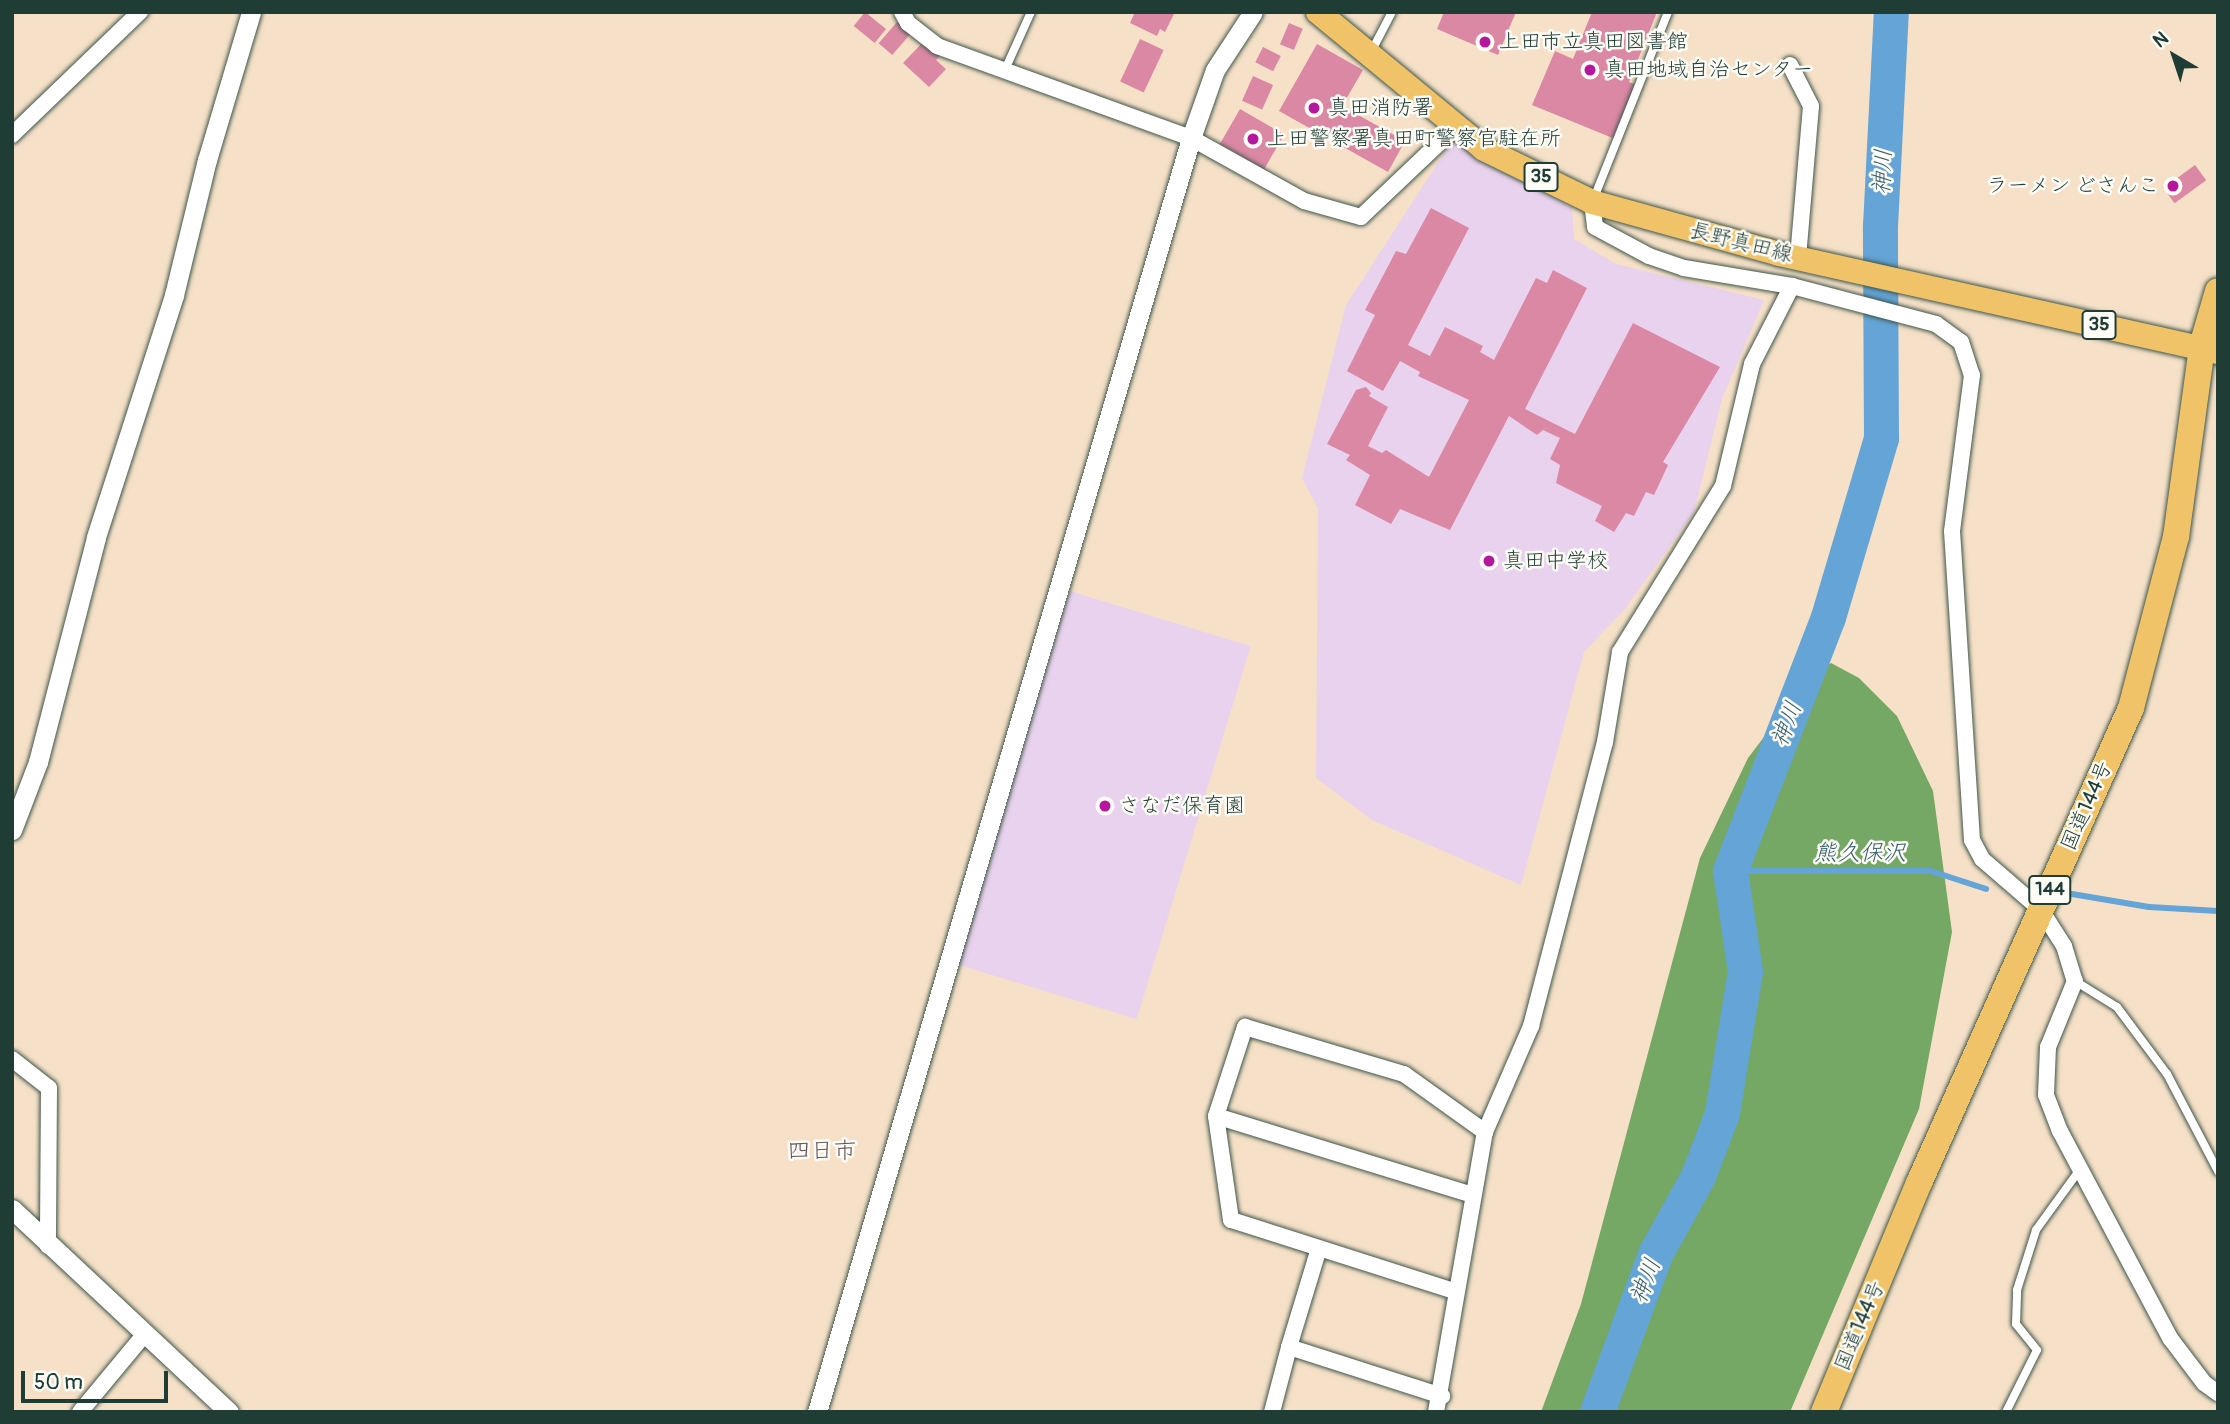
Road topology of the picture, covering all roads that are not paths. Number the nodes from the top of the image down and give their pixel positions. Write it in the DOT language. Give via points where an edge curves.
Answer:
graph roads {
  1 [pos="140,12"];
  2 [pos="902,12"];
  3 [pos="1031,12"];
  4 [pos="1253,12"];
  5 [pos="1318,12"];
  6 [pos="1392,12"];
  7 [pos="1668,12"];
  8 [pos="251,13"];
  9 [pos="1370,55"];
  10 [pos="1790,65"];
  11 [pos="1004,72"];
  12 [pos="1457,126"];
  13 [pos="12,135"];
  14 [pos="1191,138"];
  15 [pos="1592,202"];
  16 [pos="1802,252"];
  17 [pos="1791,286"];
  18 [pos="2218,291"];
  19 [pos="2210,349"];
  20 [pos="12,830"];
  21 [pos="2041,910"];
  22 [pos="2075,981"];
  23 [pos="12,1059"];
  24 [pos="1216,1116"];
  25 [pos="1485,1132"];
  26 [pos="2081,1168"];
  27 [pos="2218,1171"];
  28 [pos="1473,1195"];
  29 [pos="12,1209"];
  30 [pos="48,1246"];
  31 [pos="1319,1248"];
  32 [pos="1454,1291"];
  33 [pos="143,1336"];
  34 [pos="1289,1347"];
  35 [pos="2218,1393"];
  36 [pos="1439,1404"];
  37 [pos="80,1412"];
  38 [pos="229,1412"];
  39 [pos="817,1412"];
  40 [pos="1272,1412"];
  41 [pos="1825,1412"];
  42 [pos="2006,1412"];
  1 -- 13 [label="street"];
  2 -- 11 [label="street" via="908,23 937,46"];
  3 -- 11 [label="lane"];
  4 -- 14 [label="street" via="1215,70"];
  5 -- 9 [label="main road, 長野真田線 / 35"];
  6 -- 9 [label="lane"];
  7 -- 15 [label="lane"];
  8 -- 20 [label="street" via="207,160 174,295 96,537 38,762"];
  9 -- 12 [label="main road, 長野真田線 / 35"];
  10 -- 16 [label="street" via="1811,106"];
  11 -- 14 [label="street"];
  12 -- 14 [label="street" via="1361,217 1304,201"];
  12 -- 15 [label="main road, 長野真田線 / 35" via="1484,149"];
  14 -- 39 [label="street"];
  15 -- 16 [label="main road, 長野真田線 / 35"];
  15 -- 17 [label="street" via="1595,227 1649,256 1684,268"];
  16 -- 19 [label="main road, 長野真田線 / 35" via="1980,301"];
  17 -- 21 [label="street" via="1936,324 1961,342 1972,375 1952,531 1972,840 1982,859"];
  17 -- 25 [label="street" via="1752,364 1723,486 1620,652 1605,742 1531,1026"];
  18 -- 19 [label="highway, 国道144号 / 144"];
  19 -- 21 [label="highway, 国道144号 / 144" via="2176,537 2131,708"];
  21 -- 22 [label="street" via="2064,946"];
  21 -- 41 [label="highway, 国道144号 / 144" via="1919,1183"];
  22 -- 26 [label="street" via="2048,1047 2046,1095"];
  22 -- 27 [label="lane" via="2117,1007 2167,1074"];
  23 -- 30 [label="street" via="49,1088"];
  24 -- 25 [label="street" via="1245,1027 1404,1074"];
  24 -- 28 [label="street"];
  24 -- 31 [label="street" via="1231,1220"];
  25 -- 28 [label="street"];
  26 -- 35 [label="street" via="2170,1338 2204,1383"];
  26 -- 42 [label="lane" via="2036,1230 2017,1290 2016,1324 2037,1350"];
  28 -- 32 [label="street"];
  29 -- 30 [label="street"];
  30 -- 33 [label="street"];
  31 -- 32 [label="street"];
  31 -- 34 [label="street"];
  32 -- 36 [label="street"];
  33 -- 37 [label="street"];
  33 -- 38 [label="street"];
  34 -- 36 [label="street"];
  34 -- 40 [label="street"];
}
